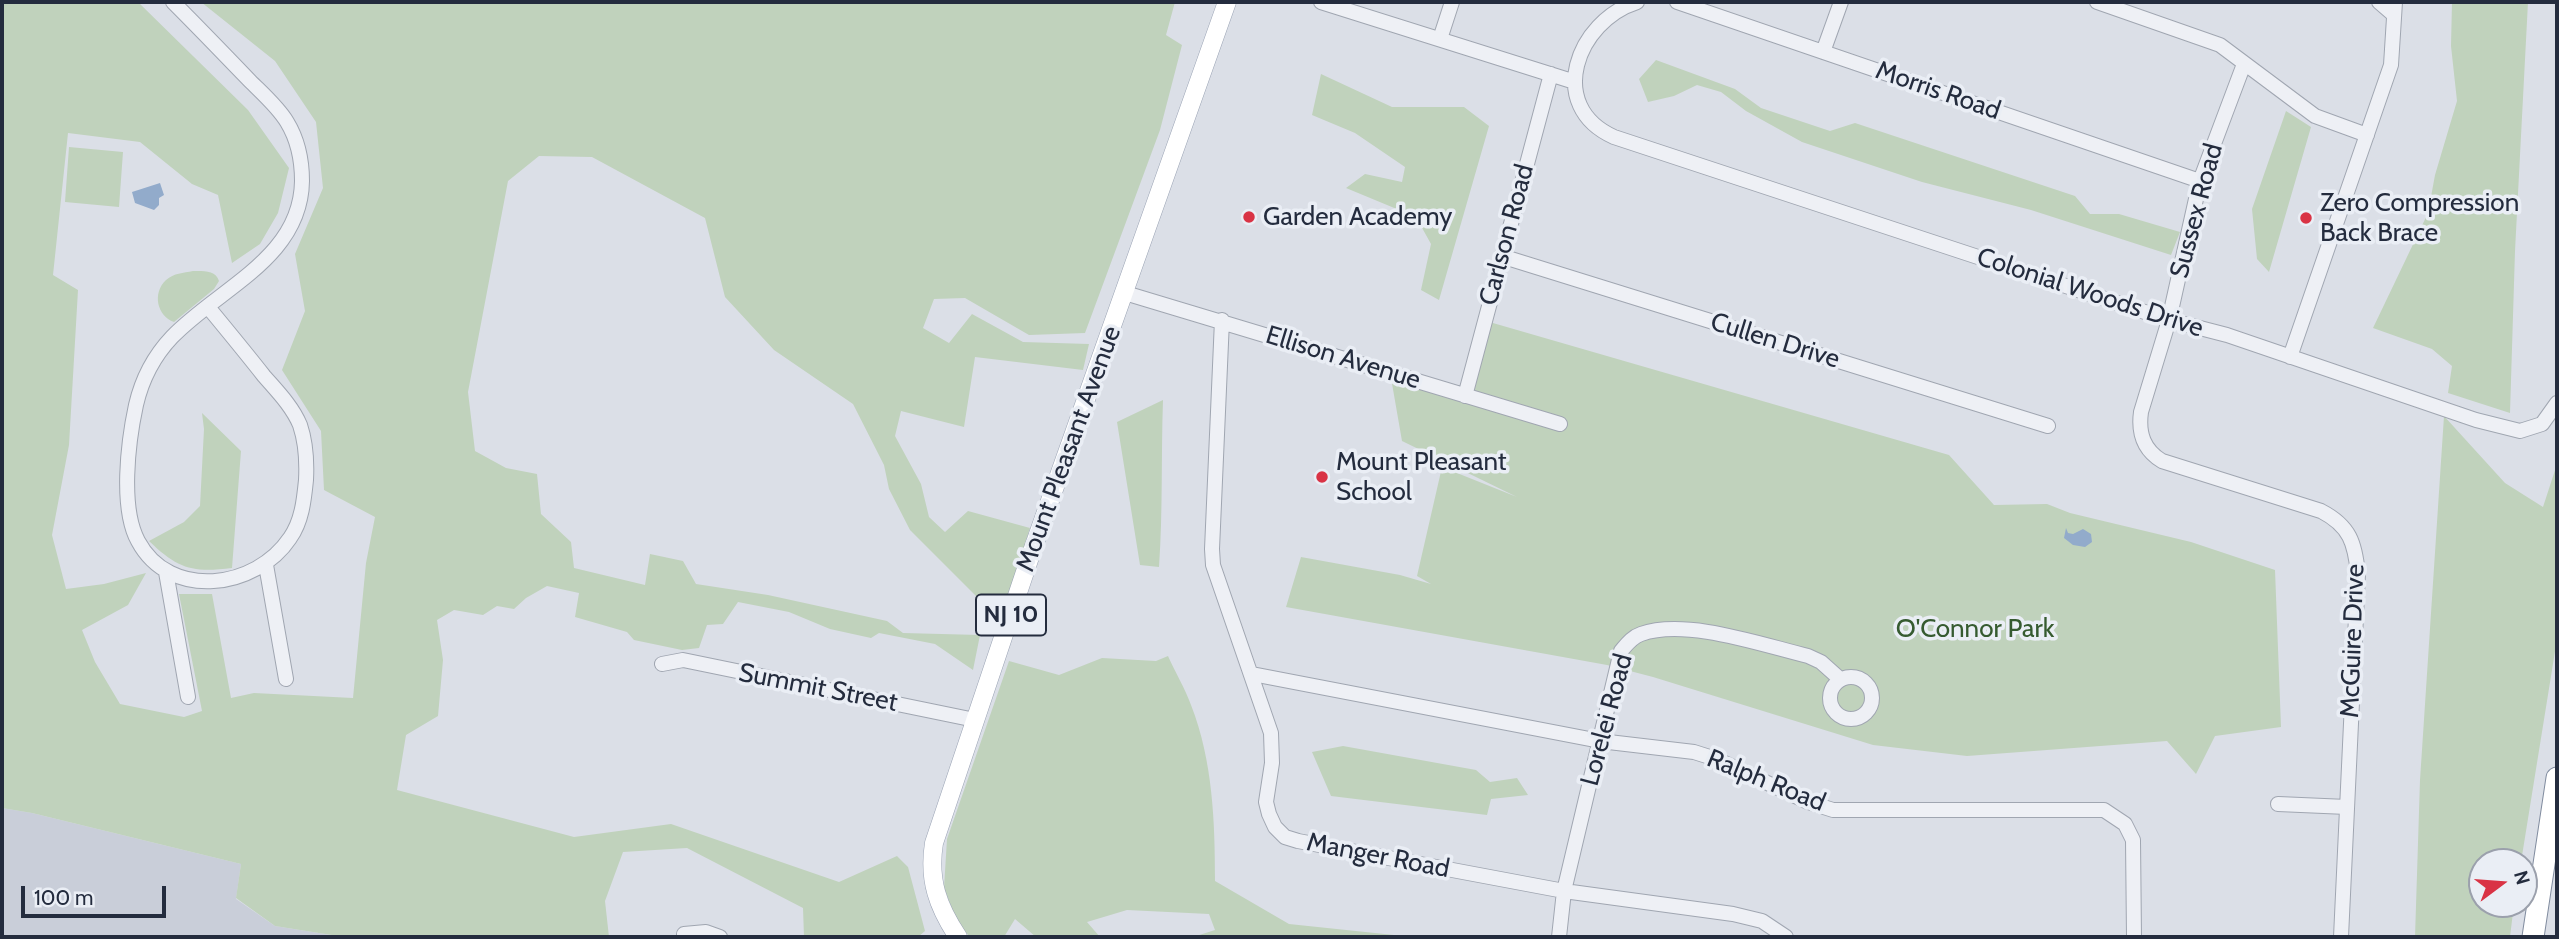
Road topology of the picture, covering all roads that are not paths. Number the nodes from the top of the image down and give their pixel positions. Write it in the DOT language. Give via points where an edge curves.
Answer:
graph roads {
  1 [pos="173,2"];
  2 [pos="1227,2"];
  3 [pos="1321,2"];
  4 [pos="1452,2"];
  5 [pos="1637,2"];
  6 [pos="1677,2"];
  7 [pos="1841,2"];
  8 [pos="2097,2"];
  9 [pos="2379,2"];
  10 [pos="2395,8"];
  11 [pos="1440,39"];
  12 [pos="1823,52"];
  13 [pos="2244,64"];
  14 [pos="1551,74"];
  15 [pos="1575,82"];
  16 [pos="2367,135"];
  17 [pos="2200,181"];
  18 [pos="1501,256"];
  19 [pos="1125,293"];
  20 [pos="208,307"];
  21 [pos="1222,320"];
  22 [pos="2169,320"];
  23 [pos="2290,357"];
  24 [pos="1465,396"];
  25 [pos="2557,403"];
  26 [pos="1560,424"];
  27 [pos="2048,426"];
  28 [pos="266,565"];
  29 [pos="166,572"];
  30 [pos="662,664"];
  31 [pos="1252,674"];
  32 [pos="286,679"];
  33 [pos="1840,679"];
  34 [pos="188,697"];
  35 [pos="975,720"];
  36 [pos="1601,741"];
  37 [pos="2557,778"];
  38 [pos="2278,804"];
  39 [pos="2347,807"];
  40 [pos="1564,891"];
  41 [pos="684,934"];
  42 [pos="720,937"];
  43 [pos="958,937"];
  44 [pos="1559,937"];
  45 [pos="1786,937"];
  46 [pos="2134,937"];
  47 [pos="2342,937"];
  48 [pos="2533,937"];
  1 -- 20 [label="street" via="286,120 300,155 302,194 289,233"];
  2 -- 19 [label="main road, Mount Pleasant Avenue / NJ 10"];
  3 -- 11 [label="street"];
  4 -- 11 [label="street"];
  5 -- 15 [label="street" via="1613,12 1595,29 1582,51"];
  6 -- 12 [label="street, Morris Road"];
  7 -- 12 [label="street"];
  8 -- 13 [label="street" via="2207,39"];
  9 -- 10 [label="street"];
  10 -- 16 [label="street" via="2391,65"];
  11 -- 14 [label="street"];
  12 -- 17 [label="street, Morris Road"];
  13 -- 16 [label="street" via="2315,116"];
  13 -- 17 [label="street, Sussex Road"];
  14 -- 15 [label="street"];
  14 -- 18 [label="street, Carlson Road"];
  15 -- 22 [label="street, Colonial Woods Drive" via="1585,114 1614,137"];
  16 -- 23 [label="street"];
  17 -- 22 [label="street, Sussex Road"];
  18 -- 24 [label="street, Carlson Road"];
  18 -- 27 [label="street, Cullen Drive"];
  19 -- 21 [label="street, Ellison Avenue"];
  19 -- 35 [label="main road, Mount Pleasant Avenue / NJ 10"];
  20 -- 28 [label="street" via="290,408 305,442 302,510 292,536"];
  20 -- 29 [label="street" via="158,355 135,412 128,510 137,540"];
  21 -- 24 [label="street, Ellison Avenue"];
  21 -- 31 [label="street, Manger Road" via="1213,565"];
  22 -- 23 [label="street, Colonial Woods Drive"];
  22 -- 39 [label="street, McGuire Drive" via="2141,412 2143,440 2151,454 2320,511 2351,538 2356,551"];
  23 -- 25 [label="street, Colonial Woods Drive" via="2520,431 2542,424"];
  24 -- 26 [label="street, Ellison Avenue"];
  28 -- 29 [label="street" via="215,582"];
  28 -- 32 [label="street"];
  29 -- 34 [label="street"];
  30 -- 35 [label="street, Summit Street" via="683,660"];
  31 -- 36 [label="street, Ralph Road"];
  31 -- 40 [label="street, Manger Road" via="1273,748 1266,802 1275,827 1285,837"];
  33 -- 36 [label="street, Lorelei Road" via="1808,656 1703,630 1642,634 1620,651"];
  35 -- 43 [label="main road, Mount Pleasant Avenue / NJ 10" via="931,861 939,905"];
  36 -- 40 [label="street, Lorelei Road"];
  36 -- 46 [label="street, Ralph Road" via="1694,752 1833,810 2104,810 2125,824 2133,839"];
  37 -- 48 [label="highway"];
  38 -- 39 [label="street"];
  39 -- 47 [label="street, McGuire Drive"];
  40 -- 44 [label="street, Lorelei Road"];
  40 -- 45 [label="street, Manger Road" via="1733,914 1762,921"];
  41 -- 42 [label="street" via="706,932"];
}
